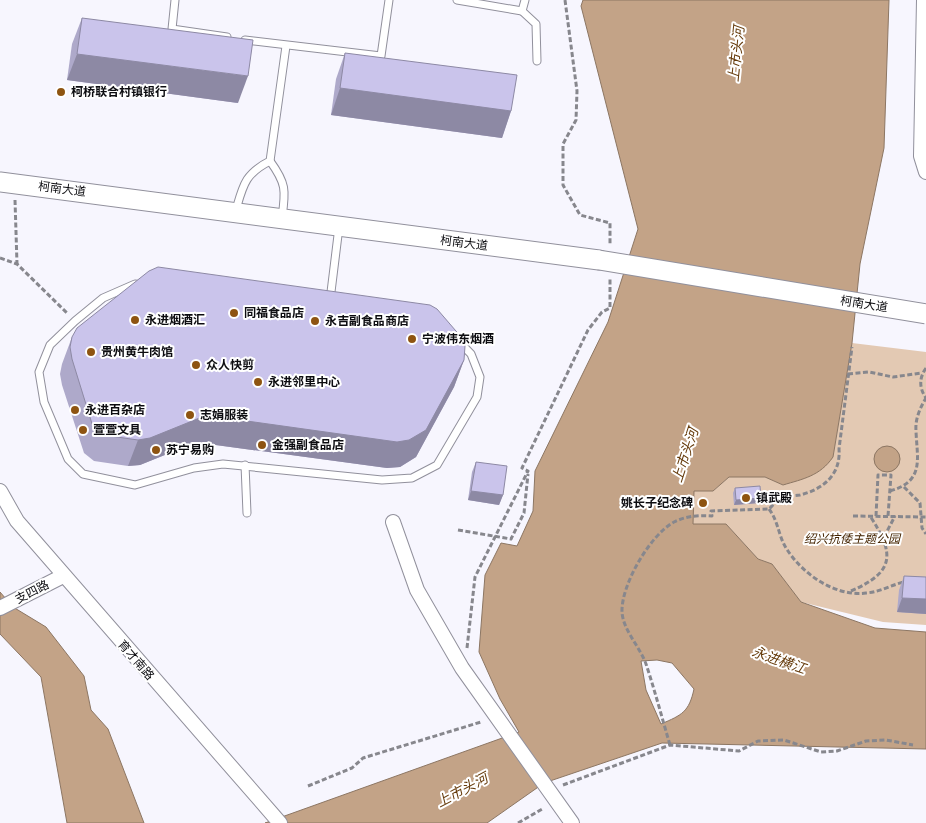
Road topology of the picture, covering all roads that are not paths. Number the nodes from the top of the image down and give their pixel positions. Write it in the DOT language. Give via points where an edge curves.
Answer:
graph roads {
  1 [pos="175,0"];
  2 [pos="389,0"];
  3 [pos="458,0"];
  4 [pos="525,0"];
  5 [pos="924,0"];
  6 [pos="522,11"];
  7 [pos="286,46"];
  8 [pos="537,61"];
  9 [pos="270,160"];
  10 [pos="926,172"];
  11 [pos="7,182"];
  12 [pos="235,213"];
  13 [pos="281,220"];
  14 [pos="339,227"];
  15 [pos="329,310"];
  16 [pos="926,314"];
  17 [pos="245,464"];
  18 [pos="0,491"];
  19 [pos="248,512"];
  20 [pos="393,522"];
  21 [pos="63,576"];
  22 [pos="0,608"];
  23 [pos="280,823"];
  24 [pos="572,823"];
  1 -- 7 [label="lane" via="172,29"];
  2 -- 7 [label="lane" via="381,56"];
  3 -- 6 [label="lane"];
  4 -- 6 [label="lane"];
  5 -- 10 [label="street" via="920,156"];
  6 -- 8 [label="lane" via="536,24"];
  7 -- 9 [label="lane"];
  9 -- 12 [label="lane" via="253,170 243,184"];
  9 -- 13 [label="lane" via="286,191"];
  11 -- 12 [label="main road, 柯南大道"];
  12 -- 13 [label="main road, 柯南大道"];
  13 -- 14 [label="main road, 柯南大道"];
  14 -- 15 [label="lane"];
  14 -- 16 [label="main road, 柯南大道, bridge" via="599,260"];
  15 -- 17 [label="lane" via="440,322 471,354 480,377 477,398 437,465 412,478 382,480"];
  15 -- 17 [label="lane" via="135,284 103,298 50,345 39,372 44,402 68,459 83,474 135,486 194,468"];
  17 -- 19 [label="lane"];
  18 -- 21 [label="street, 育才南路" via="17,522"];
  20 -- 24 [label="street" via="417,590 462,668"];
  21 -- 22 [label="street, 支四路"];
  21 -- 23 [label="street, 育才南路"];
}
